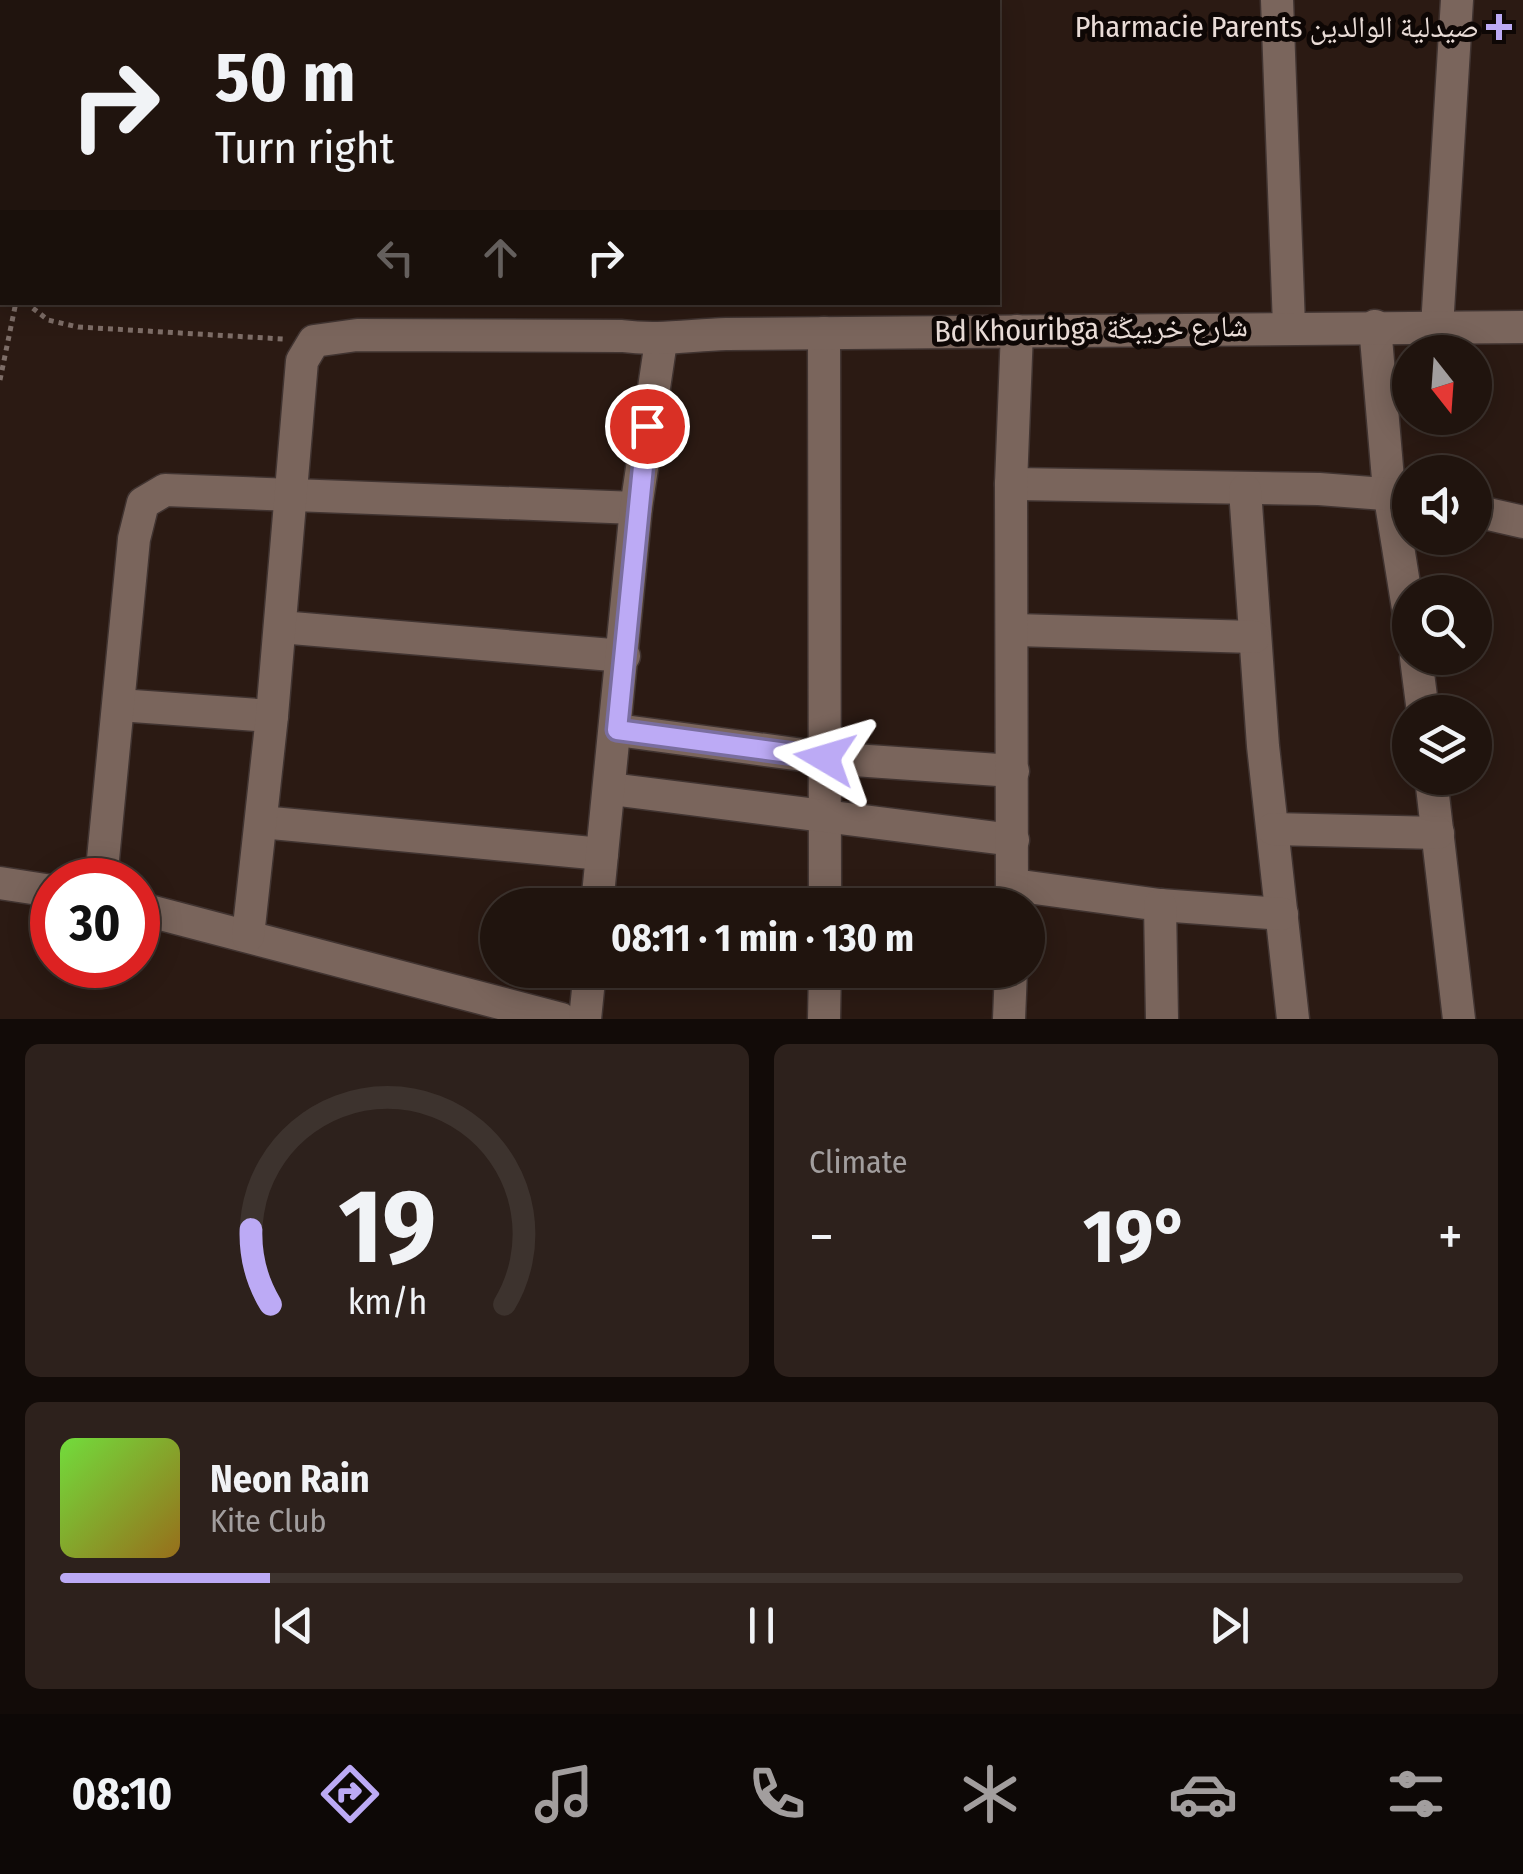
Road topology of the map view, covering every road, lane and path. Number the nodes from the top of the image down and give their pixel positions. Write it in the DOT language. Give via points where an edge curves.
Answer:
graph roads {
  1 [pos="1277,0"];
  2 [pos="1457,0"];
  3 [pos="15,305"];
  4 [pos="28,305"];
  5 [pos="1289,326"];
  6 [pos="1375,326"];
  7 [pos="1438,327"];
  8 [pos="1523,327"];
  9 [pos="1017,331"];
  10 [pos="824,333"];
  11 [pos="661,341"];
  12 [pos="311,343"];
  13 [pos="0,380"];
  14 [pos="1394,455"];
  15 [pos="1011,484"];
  16 [pos="1245,490"];
  17 [pos="1392,494"];
  18 [pos="289,498"];
  19 [pos="636,508"];
  20 [pos="1492,515"];
  21 [pos="1523,522"];
  22 [pos="280,627"];
  23 [pos="1012,630"];
  24 [pos="1254,637"];
  25 [pos="624,656"];
  26 [pos="119,705"];
  27 [pos="272,716"];
  28 [pos="617,730"];
  29 [pos="825,758"];
  30 [pos="1012,771"];
  31 [pos="612,789"];
  32 [pos="1433,795"];
  33 [pos="824,818"];
  34 [pos="261,822"];
  35 [pos="1272,829"];
  36 [pos="1438,834"];
  37 [pos="1012,840"];
  38 [pos="602,854"];
  39 [pos="103,858"];
  40 [pos="0,884"];
  41 [pos="30,888"];
  42 [pos="599,888"];
  43 [pos="825,888"];
  44 [pos="1012,888"];
  45 [pos="1045,897"];
  46 [pos="1160,906"];
  47 [pos="160,914"];
  48 [pos="1282,914"];
  49 [pos="248,936"];
  50 [pos="588,988"];
  51 [pos="825,988"];
  52 [pos="1010,988"];
  53 [pos="561,1019"];
  54 [pos="585,1019"];
  55 [pos="824,1019"];
  56 [pos="1009,1019"];
  57 [pos="1162,1019"];
  58 [pos="1293,1019"];
  59 [pos="1459,1019"];
  1 -- 5 [label="street"];
  2 -- 7 [label="street"];
  3 -- 13 [label="path"];
  4 -- 12 [label="path" via="48,320 78,327"];
  5 -- 6 [label="street, Bd Khouribga شارع خريبڭة"];
  5 -- 9 [label="street, Bd Khouribga شارع خريبڭة"];
  6 -- 7 [label="street, Bd Khouribga شارع خريبڭة"];
  6 -- 14 [label="street"];
  7 -- 8 [label="street, Bd Khouribga شارع خريبڭة"];
  9 -- 10 [label="street, Bd Khouribga شارع خريبڭة"];
  9 -- 15 [label="street"];
  10 -- 11 [label="street, Bd Khouribga شارع خريبڭة"];
  10 -- 29 [label="street"];
  11 -- 12 [label="street, Bd Khouribga شارع خريبڭة" via="375,335"];
  11 -- 19 [label="street"];
  12 -- 18 [label="street" via="302,361"];
  15 -- 16 [label="street"];
  15 -- 23 [label="street"];
  16 -- 17 [label="street"];
  16 -- 24 [label="street"];
  18 -- 19 [label="street"];
  18 -- 22 [label="street"];
  18 -- 26 [label="street" via="175,490 146,498 134,539"];
  19 -- 25 [label="street"];
  20 -- 21 [label="street"];
  22 -- 25 [label="street"];
  22 -- 27 [label="street"];
  23 -- 24 [label="street"];
  23 -- 30 [label="street"];
  24 -- 35 [label="street"];
  25 -- 28 [label="street"];
  26 -- 27 [label="street"];
  26 -- 39 [label="street"];
  27 -- 34 [label="street"];
  28 -- 29 [label="street"];
  28 -- 31 [label="street"];
  29 -- 30 [label="street"];
  29 -- 33 [label="street"];
  30 -- 37 [label="street"];
  31 -- 33 [label="street"];
  31 -- 38 [label="street"];
  32 -- 36 [label="street"];
  33 -- 37 [label="street"];
  33 -- 43 [label="street"];
  34 -- 38 [label="street"];
  34 -- 49 [label="street"];
  35 -- 36 [label="street"];
  35 -- 48 [label="street"];
  36 -- 59 [label="street"];
  37 -- 44 [label="street"];
  38 -- 42 [label="street"];
  40 -- 41 [label="street"];
  45 -- 46 [label="street"];
  46 -- 48 [label="street"];
  46 -- 57 [label="street"];
  47 -- 49 [label="street"];
  48 -- 58 [label="street"];
  49 -- 53 [label="street"];
  50 -- 54 [label="street"];
  51 -- 55 [label="street"];
  52 -- 56 [label="street"];
}
